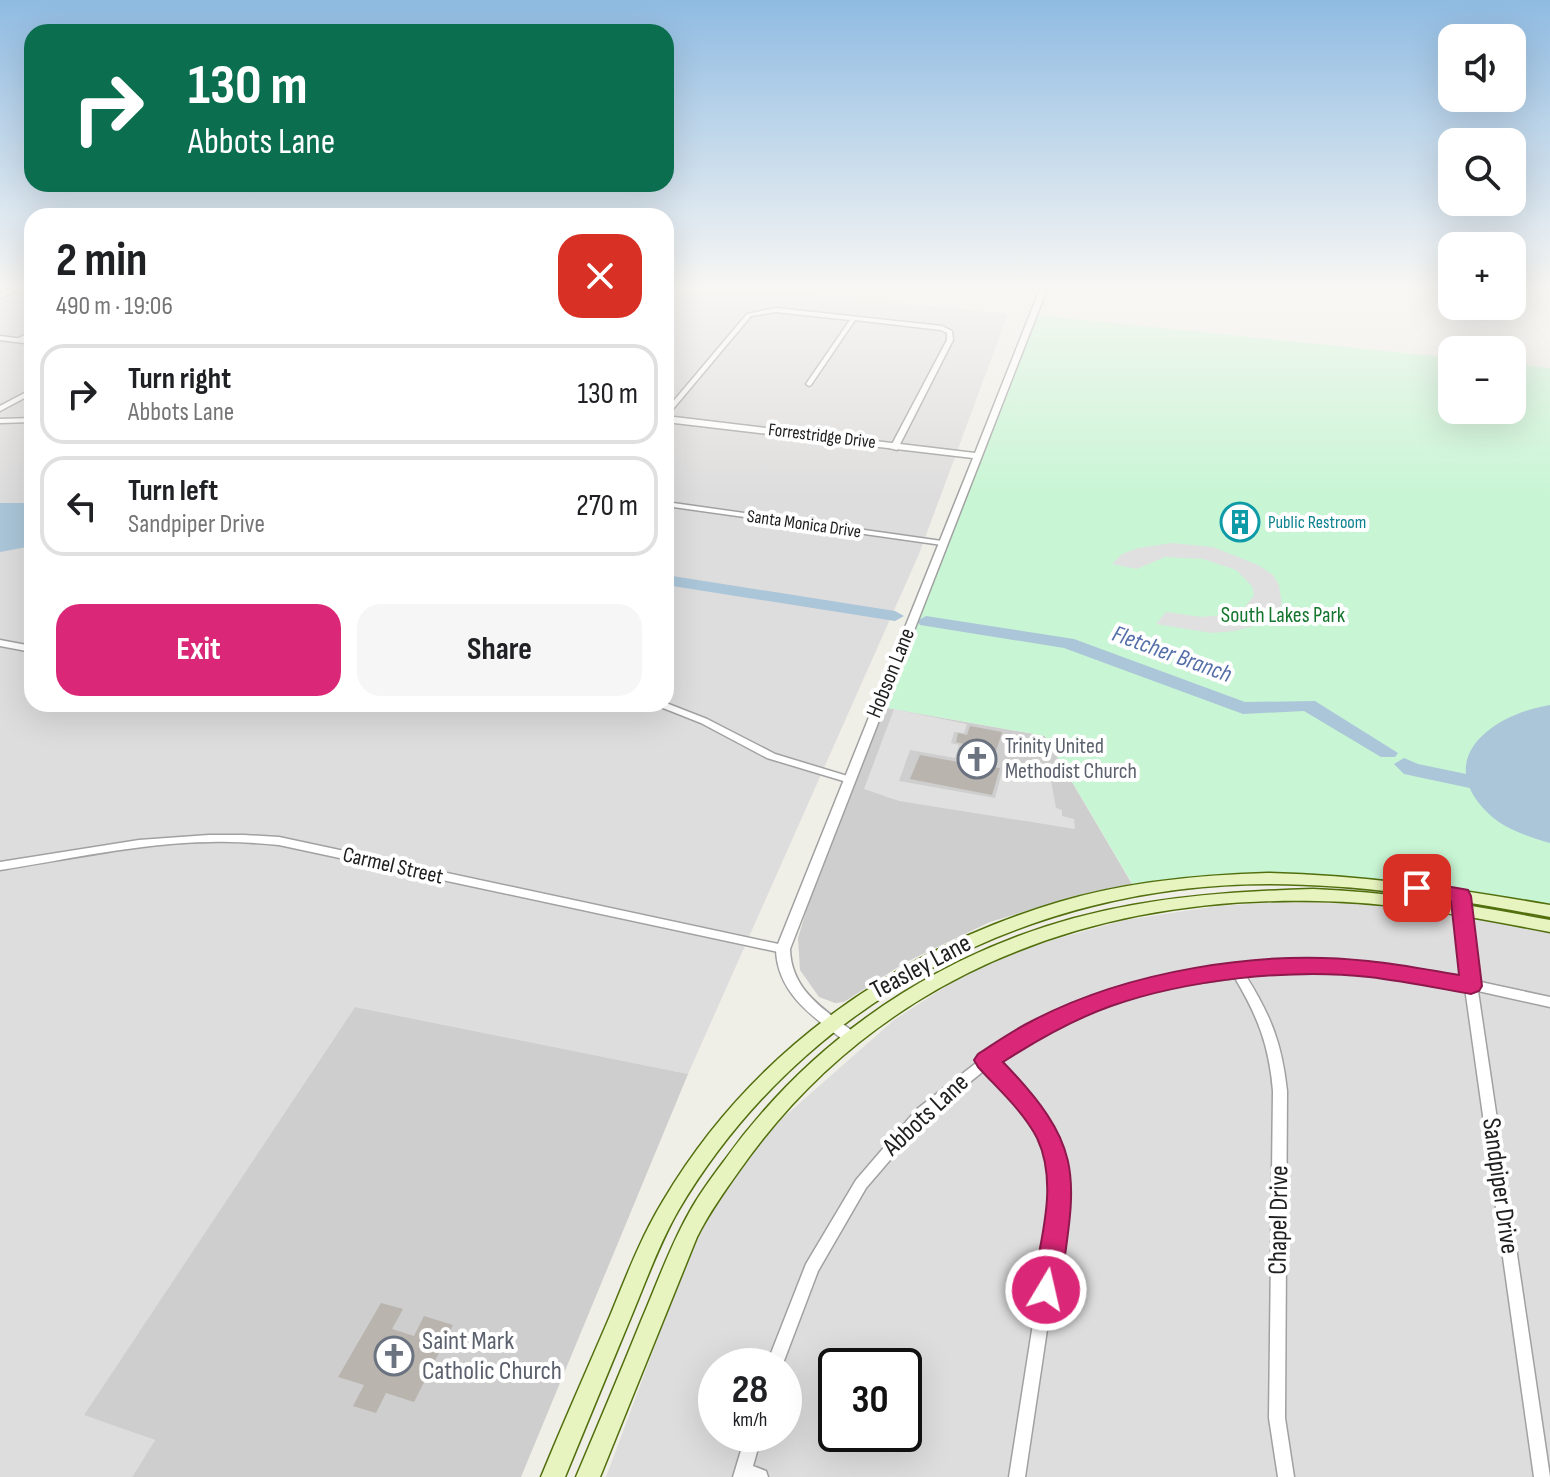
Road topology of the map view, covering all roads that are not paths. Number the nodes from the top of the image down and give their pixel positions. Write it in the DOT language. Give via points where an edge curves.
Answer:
graph roads {
  1 [pos="715,358"];
  2 [pos="827,358"];
  3 [pos="939,358"];
  4 [pos="1017,358"];
  5 [pos="809,384"];
  6 [pos="24,396"];
  7 [pos="674,408"];
  8 [pos="0,409"];
  9 [pos="674,419"];
  10 [pos="24,420"];
  11 [pos="0,421"];
  12 [pos="895,447"];
  13 [pos="978,457"];
  14 [pos="674,505"];
  15 [pos="942,543"];
  16 [pos="0,643"];
  17 [pos="24,648"];
  18 [pos="674,709"];
  19 [pos="850,780"];
  20 [pos="0,866"];
  21 [pos="1460,902"];
  22 [pos="1550,911"];
  23 [pos="1550,926"];
  24 [pos="783,949"];
  25 [pos="1237,971"];
  26 [pos="1471,986"];
  27 [pos="1550,1002"];
  28 [pos="830,1022"];
  29 [pos="850,1037"];
  30 [pos="986,1060"];
  31 [pos="780,1348"];
  32 [pos="751,1452"];
  33 [pos="748,1475"];
  34 [pos="553,1477"];
  35 [pos="588,1477"];
  36 [pos="1017,1477"];
  37 [pos="1286,1477"];
  38 [pos="1542,1477"];
  1 -- 7 [label="street"];
  2 -- 5 [label="street"];
  3 -- 12 [label="street"];
  4 -- 13 [label="street, Hobson Lane"];
  6 -- 8 [label="street"];
  9 -- 12 [label="street, Forrestridge Drive"];
  10 -- 11 [label="street"];
  12 -- 13 [label="street, Forrestridge Drive"];
  13 -- 15 [label="street, Hobson Lane"];
  14 -- 15 [label="street, Santa Monica Drive"];
  15 -- 19 [label="street, Hobson Lane"];
  16 -- 17 [label="street"];
  18 -- 19 [label="street" via="771,756"];
  19 -- 24 [label="street, Hobson Lane"];
  20 -- 24 [label="street, Carmel Street" via="187,838 240,836"];
  21 -- 22 [label="main road, Teasley Lane"];
  21 -- 23 [label="main road, Teasley Lane"];
  21 -- 26 [label="street, Sandpiper Drive"];
  21 -- 28 [label="main road, Teasley Lane" via="1363,883 1256,880 1114,895 1031,916 949,948"];
  21 -- 29 [label="main road, Teasley Lane" via="1276,895 1114,913 976,958 904,998"];
  24 -- 28 [label="street" via="786,972 804,999"];
  25 -- 26 [label="street, Abbots Lane" via="1367,969"];
  25 -- 30 [label="street, Abbots Lane" via="1158,983 1101,1001 1039,1028"];
  25 -- 37 [label="street, Chapel Drive" via="1277,1051 1277,1418"];
  26 -- 27 [label="street, Abbots Lane"];
  26 -- 38 [label="street, Sandpiper Drive"];
  28 -- 29 [label="street"];
  28 -- 34 [label="main road, Teasley Lane" via="758,1090 678,1192 646,1254"];
  29 -- 35 [label="main road, Teasley Lane" via="766,1120 704,1204"];
  30 -- 31 [label="street, Abbots Lane" via="939,1096 861,1180 808,1271"];
  30 -- 36 [label="street" via="1025,1100 1049,1136 1059,1171 1060,1196"];
  32 -- 33 [label="street"];
}
